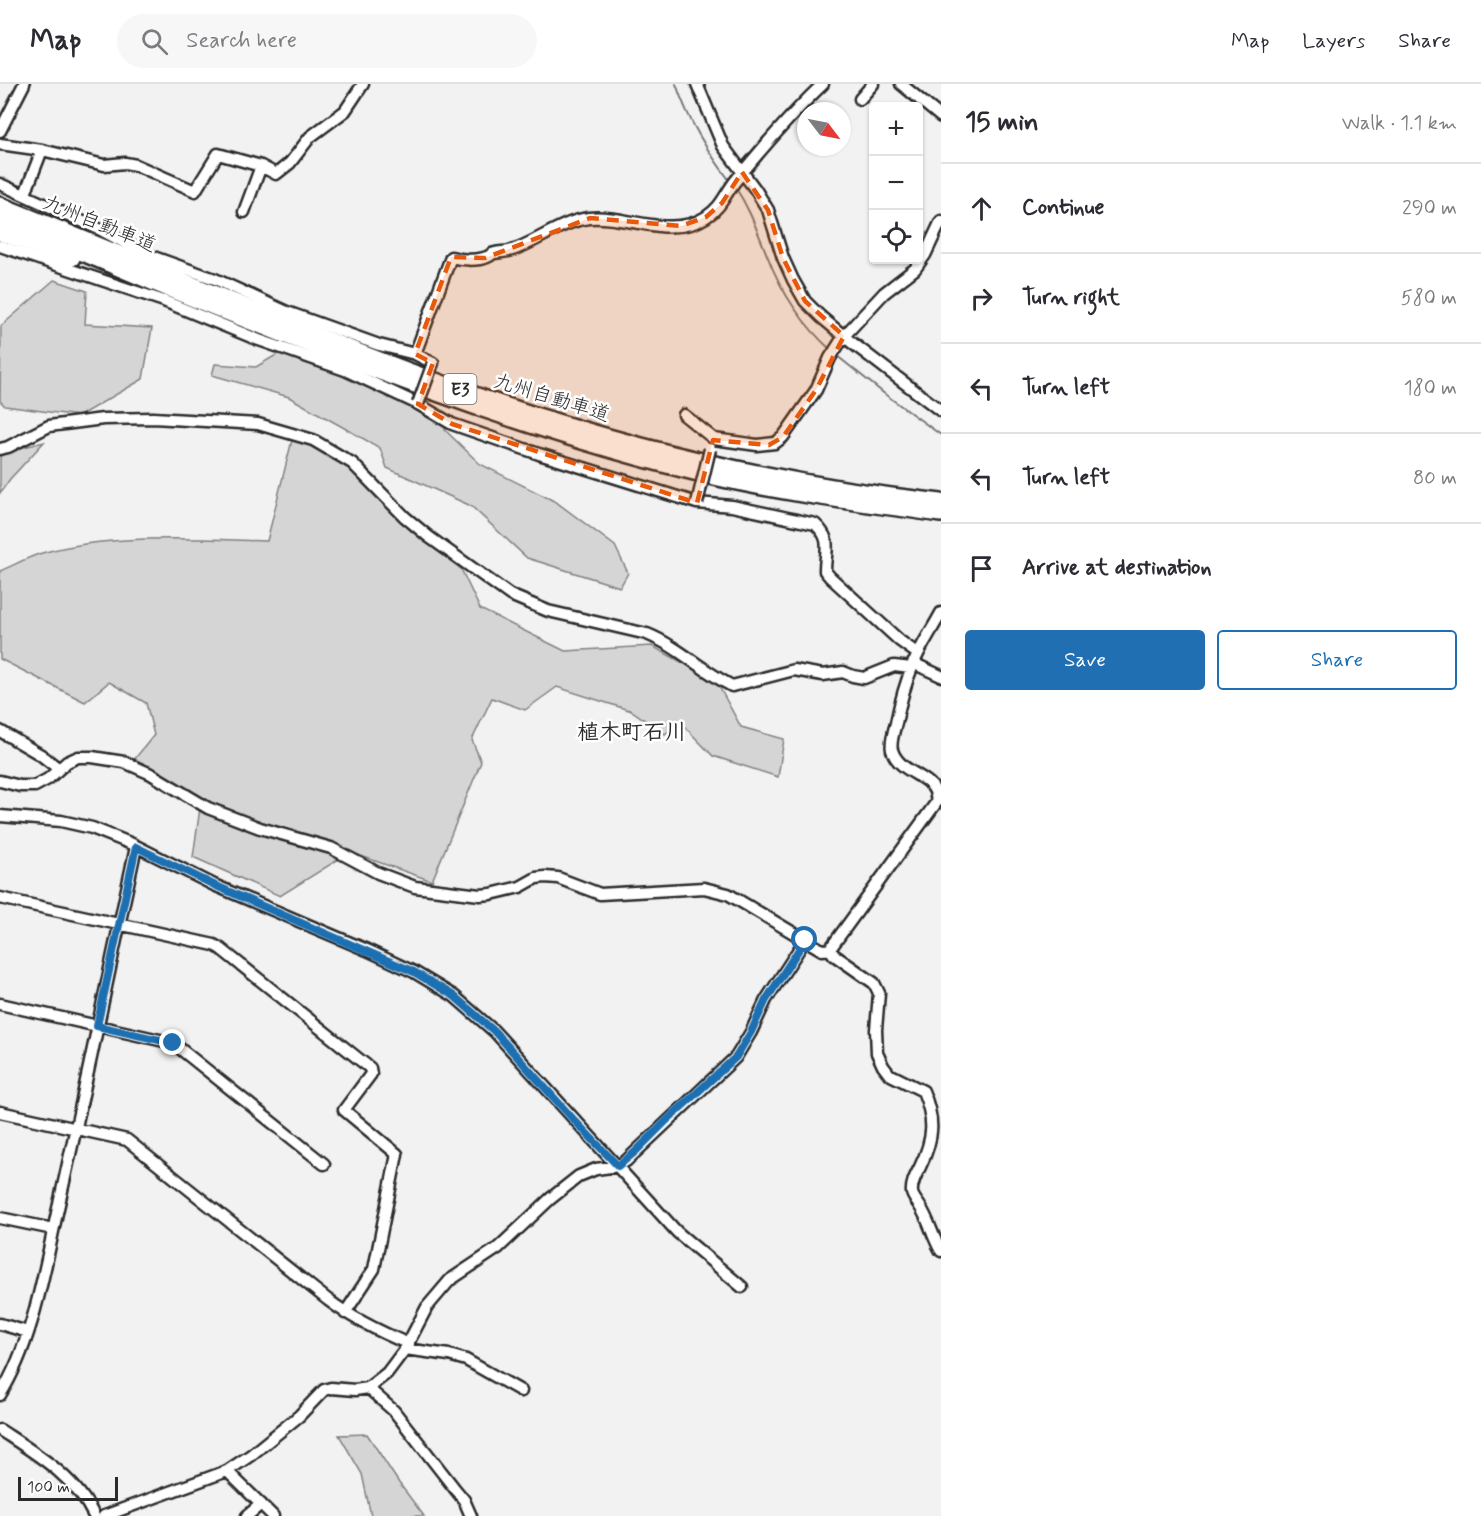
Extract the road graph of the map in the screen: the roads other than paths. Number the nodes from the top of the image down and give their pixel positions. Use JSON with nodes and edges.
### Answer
{"nodes":[{"id":1,"x":24,"y":84,"type":"edge"},
{"id":2,"x":363,"y":84,"type":"edge"},
{"id":3,"x":697,"y":84,"type":"edge"},
{"id":4,"x":823,"y":84,"type":"edge"},
{"id":5,"x":873,"y":84,"type":"edge"},
{"id":6,"x":901,"y":84,"type":"edge"},
{"id":7,"x":860,"y":99,"type":"dead end"},
{"id":8,"x":941,"y":117,"type":"edge"},
{"id":9,"x":0,"y":131,"type":"edge"},
{"id":10,"x":0,"y":144,"type":"edge"},
{"id":11,"x":42,"y":150,"type":"junction"},
{"id":12,"x":261,"y":166,"type":"junction"},
{"id":13,"x":740,"y":175,"type":"junction"},
{"id":14,"x":0,"y":184,"type":"edge"},
{"id":15,"x":25,"y":195,"type":"junction"},
{"id":16,"x":0,"y":199,"type":"edge"},
{"id":17,"x":0,"y":205,"type":"edge"},
{"id":18,"x":244,"y":212,"type":"dead end"},
{"id":19,"x":0,"y":219,"type":"edge"},
{"id":20,"x":941,"y":221,"type":"edge"},
{"id":21,"x":0,"y":233,"type":"edge"},
{"id":22,"x":81,"y":237,"type":"junction"},
{"id":23,"x":0,"y":246,"type":"edge"},
{"id":24,"x":149,"y":281,"type":"junction"},
{"id":25,"x":841,"y":340,"type":"junction"},
{"id":26,"x":415,"y":354,"type":"junction"},
{"id":27,"x":418,"y":404,"type":"junction"},
{"id":28,"x":941,"y":411,"type":"edge"},
{"id":29,"x":684,"y":415,"type":"dead end"},
{"id":30,"x":712,"y":444,"type":"junction"},
{"id":31,"x":0,"y":449,"type":"edge"},
{"id":32,"x":697,"y":502,"type":"junction"},
{"id":33,"x":941,"y":502,"type":"edge"},
{"id":34,"x":941,"y":514,"type":"edge"},
{"id":35,"x":941,"y":613,"type":"edge"},
{"id":36,"x":914,"y":662,"type":"junction"},
{"id":37,"x":941,"y":676,"type":"edge"},
{"id":38,"x":0,"y":731,"type":"edge"},
{"id":39,"x":59,"y":769,"type":"junction"},
{"id":40,"x":0,"y":781,"type":"edge"},
{"id":41,"x":0,"y":816,"type":"edge"},
{"id":42,"x":136,"y":847,"type":"junction"},
{"id":43,"x":0,"y":898,"type":"edge"},
{"id":44,"x":119,"y":924,"type":"junction"},
{"id":45,"x":805,"y":940,"type":"junction"},
{"id":46,"x":830,"y":949,"type":"junction"},
{"id":47,"x":0,"y":1004,"type":"edge"},
{"id":48,"x":97,"y":1026,"type":"junction"},
{"id":49,"x":0,"y":1112,"type":"edge"},
{"id":50,"x":76,"y":1129,"type":"junction"},
{"id":51,"x":324,"y":1164,"type":"dead end"},
{"id":52,"x":618,"y":1166,"type":"junction"},
{"id":53,"x":0,"y":1218,"type":"edge"},
{"id":54,"x":53,"y":1229,"type":"junction"},
{"id":55,"x":941,"y":1251,"type":"edge"},
{"id":56,"x":742,"y":1287,"type":"dead end"},
{"id":57,"x":345,"y":1313,"type":"junction"},
{"id":58,"x":0,"y":1324,"type":"edge"},
{"id":59,"x":28,"y":1332,"type":"junction"},
{"id":60,"x":407,"y":1347,"type":"junction"},
{"id":61,"x":368,"y":1388,"type":"junction"},
{"id":62,"x":521,"y":1391,"type":"dead end"},
{"id":63,"x":0,"y":1395,"type":"edge"},
{"id":64,"x":0,"y":1430,"type":"edge"},
{"id":65,"x":227,"y":1471,"type":"junction"},
{"id":66,"x":261,"y":1504,"type":"junction"},
{"id":67,"x":94,"y":1516,"type":"edge"},
{"id":68,"x":104,"y":1516,"type":"edge"},
{"id":69,"x":247,"y":1516,"type":"edge"},
{"id":70,"x":273,"y":1516,"type":"edge"},
{"id":71,"x":471,"y":1516,"type":"edge"}],
"edges":[{"from":1,"to":9,"type":"street"},
{"from":2,"to":12,"type":"street"},
{"from":3,"to":13,"type":"street"},
{"from":4,"to":13,"type":"street"},
{"from":5,"to":7,"type":"street"},
{"from":6,"to":8,"type":"street"},
{"from":10,"to":11,"type":"street"},
{"from":11,"to":12,"type":"street"},
{"from":11,"to":15,"type":"street"},
{"from":12,"to":18,"type":"street"},
{"from":13,"to":25,"type":"street"},
{"from":13,"to":26,"type":"street"},
{"from":14,"to":15,"type":"street"},
{"from":15,"to":26,"type":"street"},
{"from":16,"to":22,"type":"highway"},
{"from":17,"to":22,"type":"highway","name":"九州自動車道","number":"E3"},
{"from":19,"to":24,"type":"highway","name":"九州自動車道","number":"E3"},
{"from":20,"to":25,"type":"street"},
{"from":21,"to":24,"type":"highway"},
{"from":22,"to":33,"type":"highway","name":"九州自動車道","number":"E3"},
{"from":23,"to":27,"type":"street"},
{"from":24,"to":34,"type":"highway","name":"九州自動車道","number":"E3"},
{"from":25,"to":28,"type":"street"},
{"from":25,"to":30,"type":"street"},
{"from":26,"to":27,"type":"street","bridge":true},
{"from":27,"to":32,"type":"street"},
{"from":29,"to":30,"type":"street"},
{"from":30,"to":32,"type":"street","bridge":true},
{"from":31,"to":36,"type":"street"},
{"from":32,"to":36,"type":"street"},
{"from":35,"to":36,"type":"street"},
{"from":36,"to":37,"type":"street"},
{"from":36,"to":46,"type":"street"},
{"from":38,"to":39,"type":"street"},
{"from":39,"to":40,"type":"street"},
{"from":39,"to":45,"type":"street"},
{"from":41,"to":42,"type":"street"},
{"from":42,"to":44,"type":"street"},
{"from":42,"to":52,"type":"street"},
{"from":43,"to":44,"type":"street"},
{"from":44,"to":48,"type":"street"},
{"from":44,"to":57,"type":"street"},
{"from":45,"to":46,"type":"street"},
{"from":45,"to":52,"type":"street"},
{"from":46,"to":55,"type":"street"},
{"from":47,"to":48,"type":"street"},
{"from":48,"to":50,"type":"street"},
{"from":48,"to":51,"type":"street"},
{"from":49,"to":50,"type":"street"},
{"from":50,"to":54,"type":"street"},
{"from":50,"to":57,"type":"street"},
{"from":52,"to":56,"type":"street"},
{"from":52,"to":60,"type":"street"},
{"from":53,"to":54,"type":"street"},
{"from":54,"to":59,"type":"street"},
{"from":57,"to":60,"type":"street"},
{"from":58,"to":59,"type":"street"},
{"from":59,"to":63,"type":"street"},
{"from":60,"to":61,"type":"street"},
{"from":60,"to":62,"type":"street"},
{"from":61,"to":65,"type":"street"},
{"from":61,"to":71,"type":"street"},
{"from":64,"to":67,"type":"street"},
{"from":65,"to":66,"type":"street"},
{"from":65,"to":68,"type":"street"},
{"from":66,"to":69,"type":"street"},
{"from":66,"to":70,"type":"street"}]}
